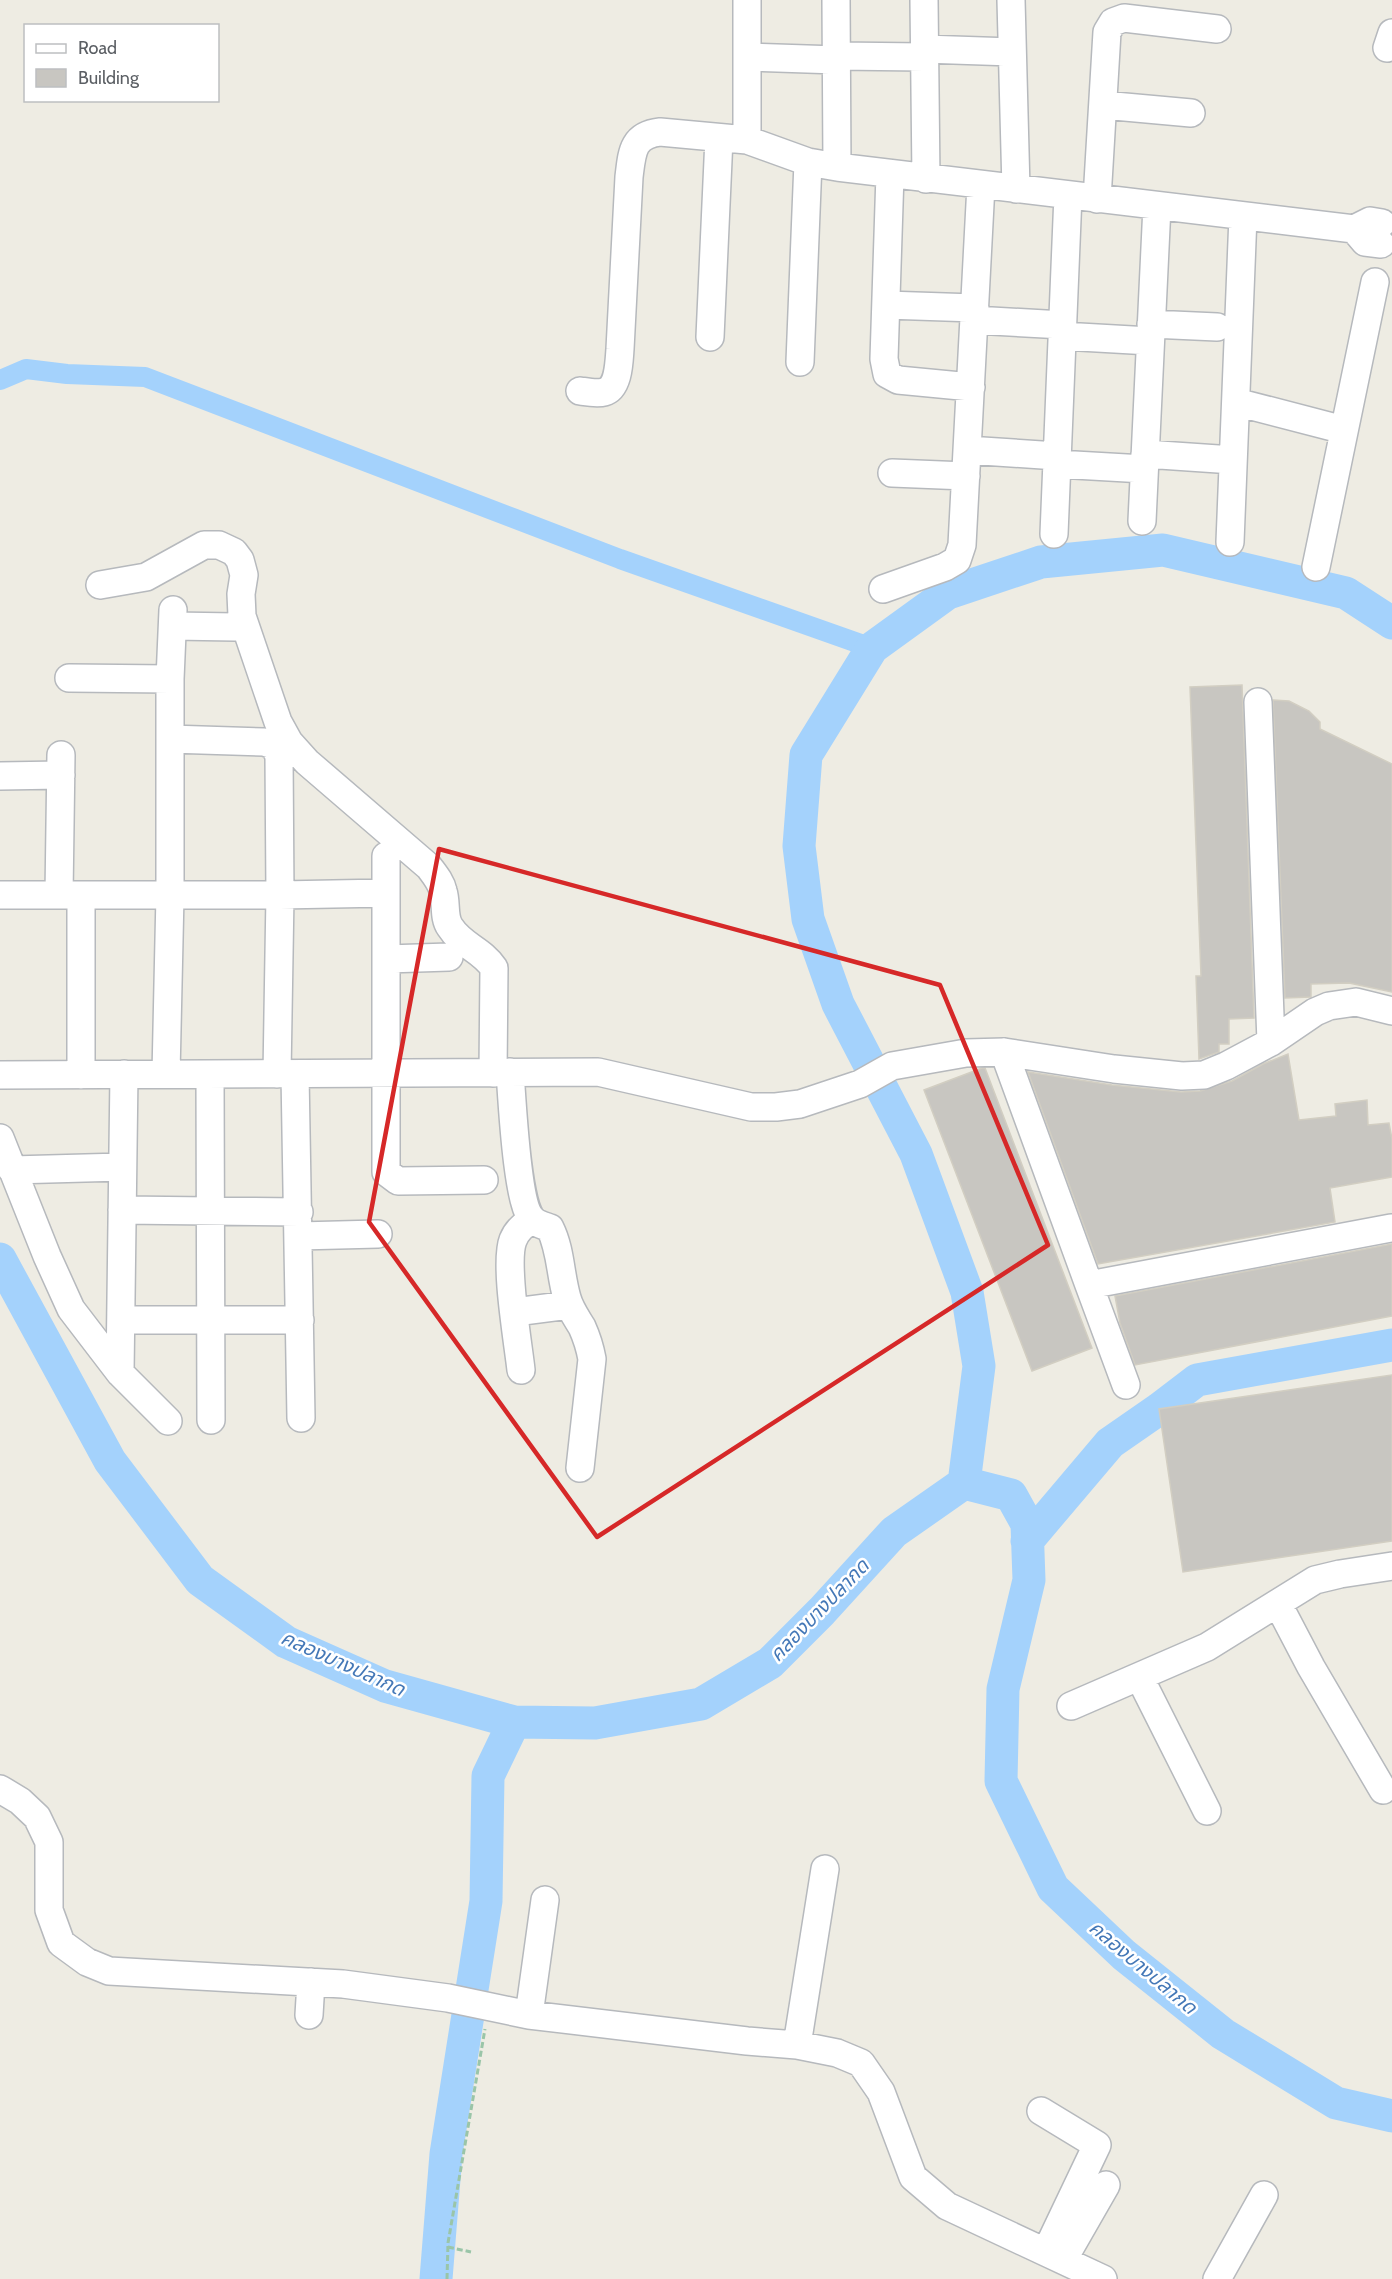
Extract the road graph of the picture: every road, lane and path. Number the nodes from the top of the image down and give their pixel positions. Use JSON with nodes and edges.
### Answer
{"nodes":[{"id":1,"x":747,"y":0,"type":"edge"},
{"id":2,"x":836,"y":0,"type":"edge"},
{"id":3,"x":924,"y":0,"type":"edge"},
{"id":4,"x":1011,"y":0,"type":"edge"},
{"id":5,"x":1217,"y":29,"type":"dead end"},
{"id":6,"x":1012,"y":52,"type":"junction"},
{"id":7,"x":924,"y":53,"type":"junction"},
{"id":8,"x":747,"y":57,"type":"junction"},
{"id":9,"x":836,"y":58,"type":"junction"},
{"id":10,"x":1103,"y":105,"type":"junction"},
{"id":11,"x":1191,"y":112,"type":"dead end"},
{"id":12,"x":719,"y":138,"type":"junction"},
{"id":13,"x":747,"y":140,"type":"junction"},
{"id":14,"x":808,"y":162,"type":"junction"},
{"id":15,"x":837,"y":167,"type":"junction"},
{"id":16,"x":890,"y":174,"type":"junction"},
{"id":17,"x":926,"y":179,"type":"junction"},
{"id":18,"x":981,"y":185,"type":"junction"},
{"id":19,"x":1016,"y":189,"type":"junction"},
{"id":20,"x":1068,"y":195,"type":"junction"},
{"id":21,"x":1097,"y":199,"type":"junction"},
{"id":22,"x":1157,"y":206,"type":"junction"},
{"id":23,"x":1243,"y":216,"type":"junction"},
{"id":24,"x":1382,"y":234,"type":"dead end"},
{"id":25,"x":1375,"y":282,"type":"dead end"},
{"id":26,"x":886,"y":305,"type":"junction"},
{"id":27,"x":975,"y":314,"type":"junction"},
{"id":28,"x":1217,"y":327,"type":"dead end"},
{"id":29,"x":1062,"y":331,"type":"junction"},
{"id":30,"x":1151,"y":332,"type":"junction"},
{"id":31,"x":710,"y":337,"type":"dead end"},
{"id":32,"x":800,"y":362,"type":"dead end"},
{"id":33,"x":970,"y":387,"type":"junction"},
{"id":34,"x":580,"y":391,"type":"dead end"},
{"id":35,"x":1236,"y":402,"type":"junction"},
{"id":36,"x":1344,"y":430,"type":"junction"},
{"id":37,"x":1057,"y":460,"type":"junction"},
{"id":38,"x":1233,"y":460,"type":"junction"},
{"id":39,"x":1145,"y":461,"type":"junction"},
{"id":40,"x":967,"y":463,"type":"junction"},
{"id":41,"x":892,"y":473,"type":"dead end"},
{"id":42,"x":1142,"y":521,"type":"dead end"},
{"id":43,"x":1054,"y":534,"type":"dead end"},
{"id":44,"x":1230,"y":542,"type":"dead end"},
{"id":45,"x":1316,"y":567,"type":"dead end"},
{"id":46,"x":100,"y":585,"type":"dead end"},
{"id":47,"x":883,"y":589,"type":"dead end"},
{"id":48,"x":235,"y":627,"type":"dead end"},
{"id":49,"x":69,"y":678,"type":"dead end"},
{"id":50,"x":170,"y":679,"type":"junction"},
{"id":51,"x":1257,"y":702,"type":"dead end"},
{"id":52,"x":170,"y":739,"type":"junction"},
{"id":53,"x":0,"y":776,"type":"edge"},
{"id":54,"x":386,"y":856,"type":"dead end"},
{"id":55,"x":386,"y":893,"type":"junction"},
{"id":56,"x":0,"y":895,"type":"edge"},
{"id":57,"x":70,"y":895,"type":"junction"},
{"id":58,"x":170,"y":895,"type":"junction"},
{"id":59,"x":280,"y":895,"type":"junction"},
{"id":60,"x":449,"y":957,"type":"dead end"},
{"id":61,"x":387,"y":959,"type":"junction"},
{"id":62,"x":1392,"y":1011,"type":"edge"},
{"id":63,"x":1271,"y":1041,"type":"junction"},
{"id":64,"x":1004,"y":1052,"type":"junction"},
{"id":65,"x":502,"y":1073,"type":"junction"},
{"id":66,"x":124,"y":1074,"type":"junction"},
{"id":67,"x":166,"y":1074,"type":"junction"},
{"id":68,"x":210,"y":1074,"type":"junction"},
{"id":69,"x":286,"y":1074,"type":"junction"},
{"id":70,"x":387,"y":1074,"type":"junction"},
{"id":71,"x":0,"y":1075,"type":"edge"},
{"id":72,"x":81,"y":1075,"type":"junction"},
{"id":73,"x":0,"y":1138,"type":"edge"},
{"id":74,"x":122,"y":1167,"type":"junction"},
{"id":75,"x":12,"y":1170,"type":"junction"},
{"id":76,"x":484,"y":1180,"type":"dead end"},
{"id":77,"x":122,"y":1210,"type":"junction"},
{"id":78,"x":210,"y":1210,"type":"junction"},
{"id":79,"x":532,"y":1220,"type":"junction"},
{"id":80,"x":299,"y":1224,"type":"junction"},
{"id":81,"x":1391,"y":1228,"type":"edge"},
{"id":82,"x":378,"y":1234,"type":"dead end"},
{"id":83,"x":1089,"y":1284,"type":"junction"},
{"id":84,"x":569,"y":1305,"type":"junction"},
{"id":85,"x":515,"y":1312,"type":"junction"},
{"id":86,"x":211,"y":1319,"type":"junction"},
{"id":87,"x":121,"y":1320,"type":"junction"},
{"id":88,"x":300,"y":1320,"type":"junction"},
{"id":89,"x":521,"y":1370,"type":"dead end"},
{"id":90,"x":120,"y":1373,"type":"junction"},
{"id":91,"x":1126,"y":1385,"type":"dead end"},
{"id":92,"x":301,"y":1418,"type":"dead end"},
{"id":93,"x":211,"y":1420,"type":"dead end"},
{"id":94,"x":168,"y":1421,"type":"dead end"},
{"id":95,"x":580,"y":1468,"type":"dead end"},
{"id":96,"x":1392,"y":1566,"type":"edge"},
{"id":97,"x":1278,"y":1604,"type":"junction"},
{"id":98,"x":1140,"y":1678,"type":"junction"},
{"id":99,"x":1071,"y":1706,"type":"dead end"},
{"id":100,"x":0,"y":1789,"type":"edge"},
{"id":101,"x":1383,"y":1790,"type":"dead end"},
{"id":102,"x":1207,"y":1811,"type":"dead end"},
{"id":103,"x":825,"y":1869,"type":"dead end"},
{"id":104,"x":545,"y":1900,"type":"dead end"},
{"id":105,"x":311,"y":1982,"type":"junction"},
{"id":106,"x":508,"y":2011,"type":"junction"},
{"id":107,"x":309,"y":2015,"type":"dead end"},
{"id":108,"x":797,"y":2045,"type":"junction"},
{"id":109,"x":1041,"y":2110,"type":"dead end"},
{"id":110,"x":1106,"y":2185,"type":"dead end"},
{"id":111,"x":1264,"y":2195,"type":"dead end"},
{"id":112,"x":448,"y":2247,"type":"junction"},
{"id":113,"x":471,"y":2252,"type":"dead end"},
{"id":114,"x":1055,"y":2256,"type":"junction"},
{"id":115,"x":447,"y":2279,"type":"edge"},
{"id":116,"x":1103,"y":2279,"type":"edge"},
{"id":117,"x":1217,"y":2279,"type":"edge"}],
"edges":[{"from":1,"to":8,"type":"street"},
{"from":2,"to":9,"type":"street"},
{"from":3,"to":7,"type":"street"},
{"from":4,"to":6,"type":"street"},
{"from":5,"to":10,"type":"street"},
{"from":6,"to":7,"type":"street"},
{"from":6,"to":19,"type":"street"},
{"from":7,"to":9,"type":"street"},
{"from":7,"to":17,"type":"street"},
{"from":8,"to":9,"type":"street"},
{"from":8,"to":13,"type":"street"},
{"from":9,"to":15,"type":"street"},
{"from":10,"to":11,"type":"street"},
{"from":10,"to":21,"type":"street"},
{"from":12,"to":13,"type":"street"},
{"from":12,"to":31,"type":"street"},
{"from":12,"to":34,"type":"street"},
{"from":13,"to":14,"type":"street"},
{"from":14,"to":15,"type":"street"},
{"from":14,"to":32,"type":"street"},
{"from":15,"to":16,"type":"street"},
{"from":16,"to":17,"type":"street"},
{"from":16,"to":26,"type":"street"},
{"from":17,"to":18,"type":"street"},
{"from":18,"to":19,"type":"street"},
{"from":18,"to":27,"type":"street"},
{"from":19,"to":20,"type":"street"},
{"from":20,"to":21,"type":"street"},
{"from":20,"to":29,"type":"street"},
{"from":21,"to":22,"type":"street"},
{"from":22,"to":23,"type":"street"},
{"from":22,"to":30,"type":"street"},
{"from":23,"to":24,"type":"street"},
{"from":23,"to":35,"type":"street"},
{"from":25,"to":36,"type":"street"},
{"from":26,"to":27,"type":"street"},
{"from":26,"to":33,"type":"street"},
{"from":27,"to":29,"type":"street"},
{"from":27,"to":33,"type":"street"},
{"from":28,"to":30,"type":"street"},
{"from":29,"to":30,"type":"street"},
{"from":29,"to":37,"type":"street"},
{"from":30,"to":39,"type":"street"},
{"from":33,"to":40,"type":"street"},
{"from":35,"to":36,"type":"street"},
{"from":35,"to":38,"type":"street"},
{"from":36,"to":45,"type":"street"},
{"from":37,"to":39,"type":"street"},
{"from":37,"to":40,"type":"street"},
{"from":37,"to":43,"type":"street"},
{"from":38,"to":39,"type":"street"},
{"from":38,"to":44,"type":"street"},
{"from":39,"to":42,"type":"street"},
{"from":40,"to":41,"type":"street"},
{"from":40,"to":47,"type":"street"},
{"from":46,"to":65,"type":"street"},
{"from":48,"to":50,"type":"street"},
{"from":49,"to":50,"type":"street"},
{"from":50,"to":52,"type":"street"},
{"from":51,"to":63,"type":"street"},
{"from":52,"to":58,"type":"street"},
{"from":52,"to":59,"type":"street"},
{"from":53,"to":57,"type":"street"},
{"from":54,"to":55,"type":"street"},
{"from":55,"to":59,"type":"street"},
{"from":55,"to":61,"type":"street"},
{"from":56,"to":57,"type":"street"},
{"from":57,"to":58,"type":"street"},
{"from":57,"to":72,"type":"street"},
{"from":58,"to":59,"type":"street"},
{"from":58,"to":67,"type":"street"},
{"from":59,"to":69,"type":"street"},
{"from":60,"to":61,"type":"street"},
{"from":61,"to":70,"type":"street"},
{"from":62,"to":63,"type":"street"},
{"from":63,"to":64,"type":"street"},
{"from":64,"to":65,"type":"street"},
{"from":64,"to":83,"type":"street"},
{"from":65,"to":70,"type":"street"},
{"from":65,"to":79,"type":"street"},
{"from":66,"to":67,"type":"street"},
{"from":66,"to":72,"type":"street"},
{"from":66,"to":74,"type":"street"},
{"from":67,"to":68,"type":"street"},
{"from":68,"to":69,"type":"street"},
{"from":68,"to":78,"type":"street"},
{"from":69,"to":70,"type":"street"},
{"from":69,"to":80,"type":"street"},
{"from":70,"to":76,"type":"street"},
{"from":71,"to":72,"type":"street"},
{"from":73,"to":75,"type":"street"},
{"from":74,"to":75,"type":"street"},
{"from":74,"to":77,"type":"street"},
{"from":75,"to":90,"type":"street"},
{"from":77,"to":78,"type":"street"},
{"from":77,"to":87,"type":"street"},
{"from":78,"to":80,"type":"street"},
{"from":78,"to":86,"type":"street"},
{"from":79,"to":84,"type":"street"},
{"from":79,"to":85,"type":"street"},
{"from":80,"to":82,"type":"street"},
{"from":80,"to":88,"type":"street"},
{"from":81,"to":83,"type":"street"},
{"from":83,"to":91,"type":"street"},
{"from":84,"to":85,"type":"street"},
{"from":84,"to":95,"type":"street"},
{"from":85,"to":89,"type":"street"},
{"from":86,"to":87,"type":"street"},
{"from":86,"to":88,"type":"street"},
{"from":86,"to":93,"type":"street"},
{"from":87,"to":90,"type":"street"},
{"from":88,"to":92,"type":"street"},
{"from":90,"to":94,"type":"street"},
{"from":96,"to":97,"type":"street"},
{"from":97,"to":98,"type":"street"},
{"from":97,"to":101,"type":"street"},
{"from":98,"to":99,"type":"street"},
{"from":98,"to":102,"type":"street"},
{"from":100,"to":105,"type":"street"},
{"from":103,"to":108,"type":"street"},
{"from":104,"to":106,"type":"street"},
{"from":105,"to":106,"type":"street"},
{"from":105,"to":107,"type":"street"},
{"from":106,"to":108,"type":"street"},
{"from":106,"to":112,"type":"path"},
{"from":108,"to":114,"type":"street"},
{"from":109,"to":114,"type":"street"},
{"from":110,"to":114,"type":"street"},
{"from":111,"to":117,"type":"street"},
{"from":112,"to":113,"type":"path"},
{"from":112,"to":115,"type":"path"},
{"from":114,"to":116,"type":"street"}]}
